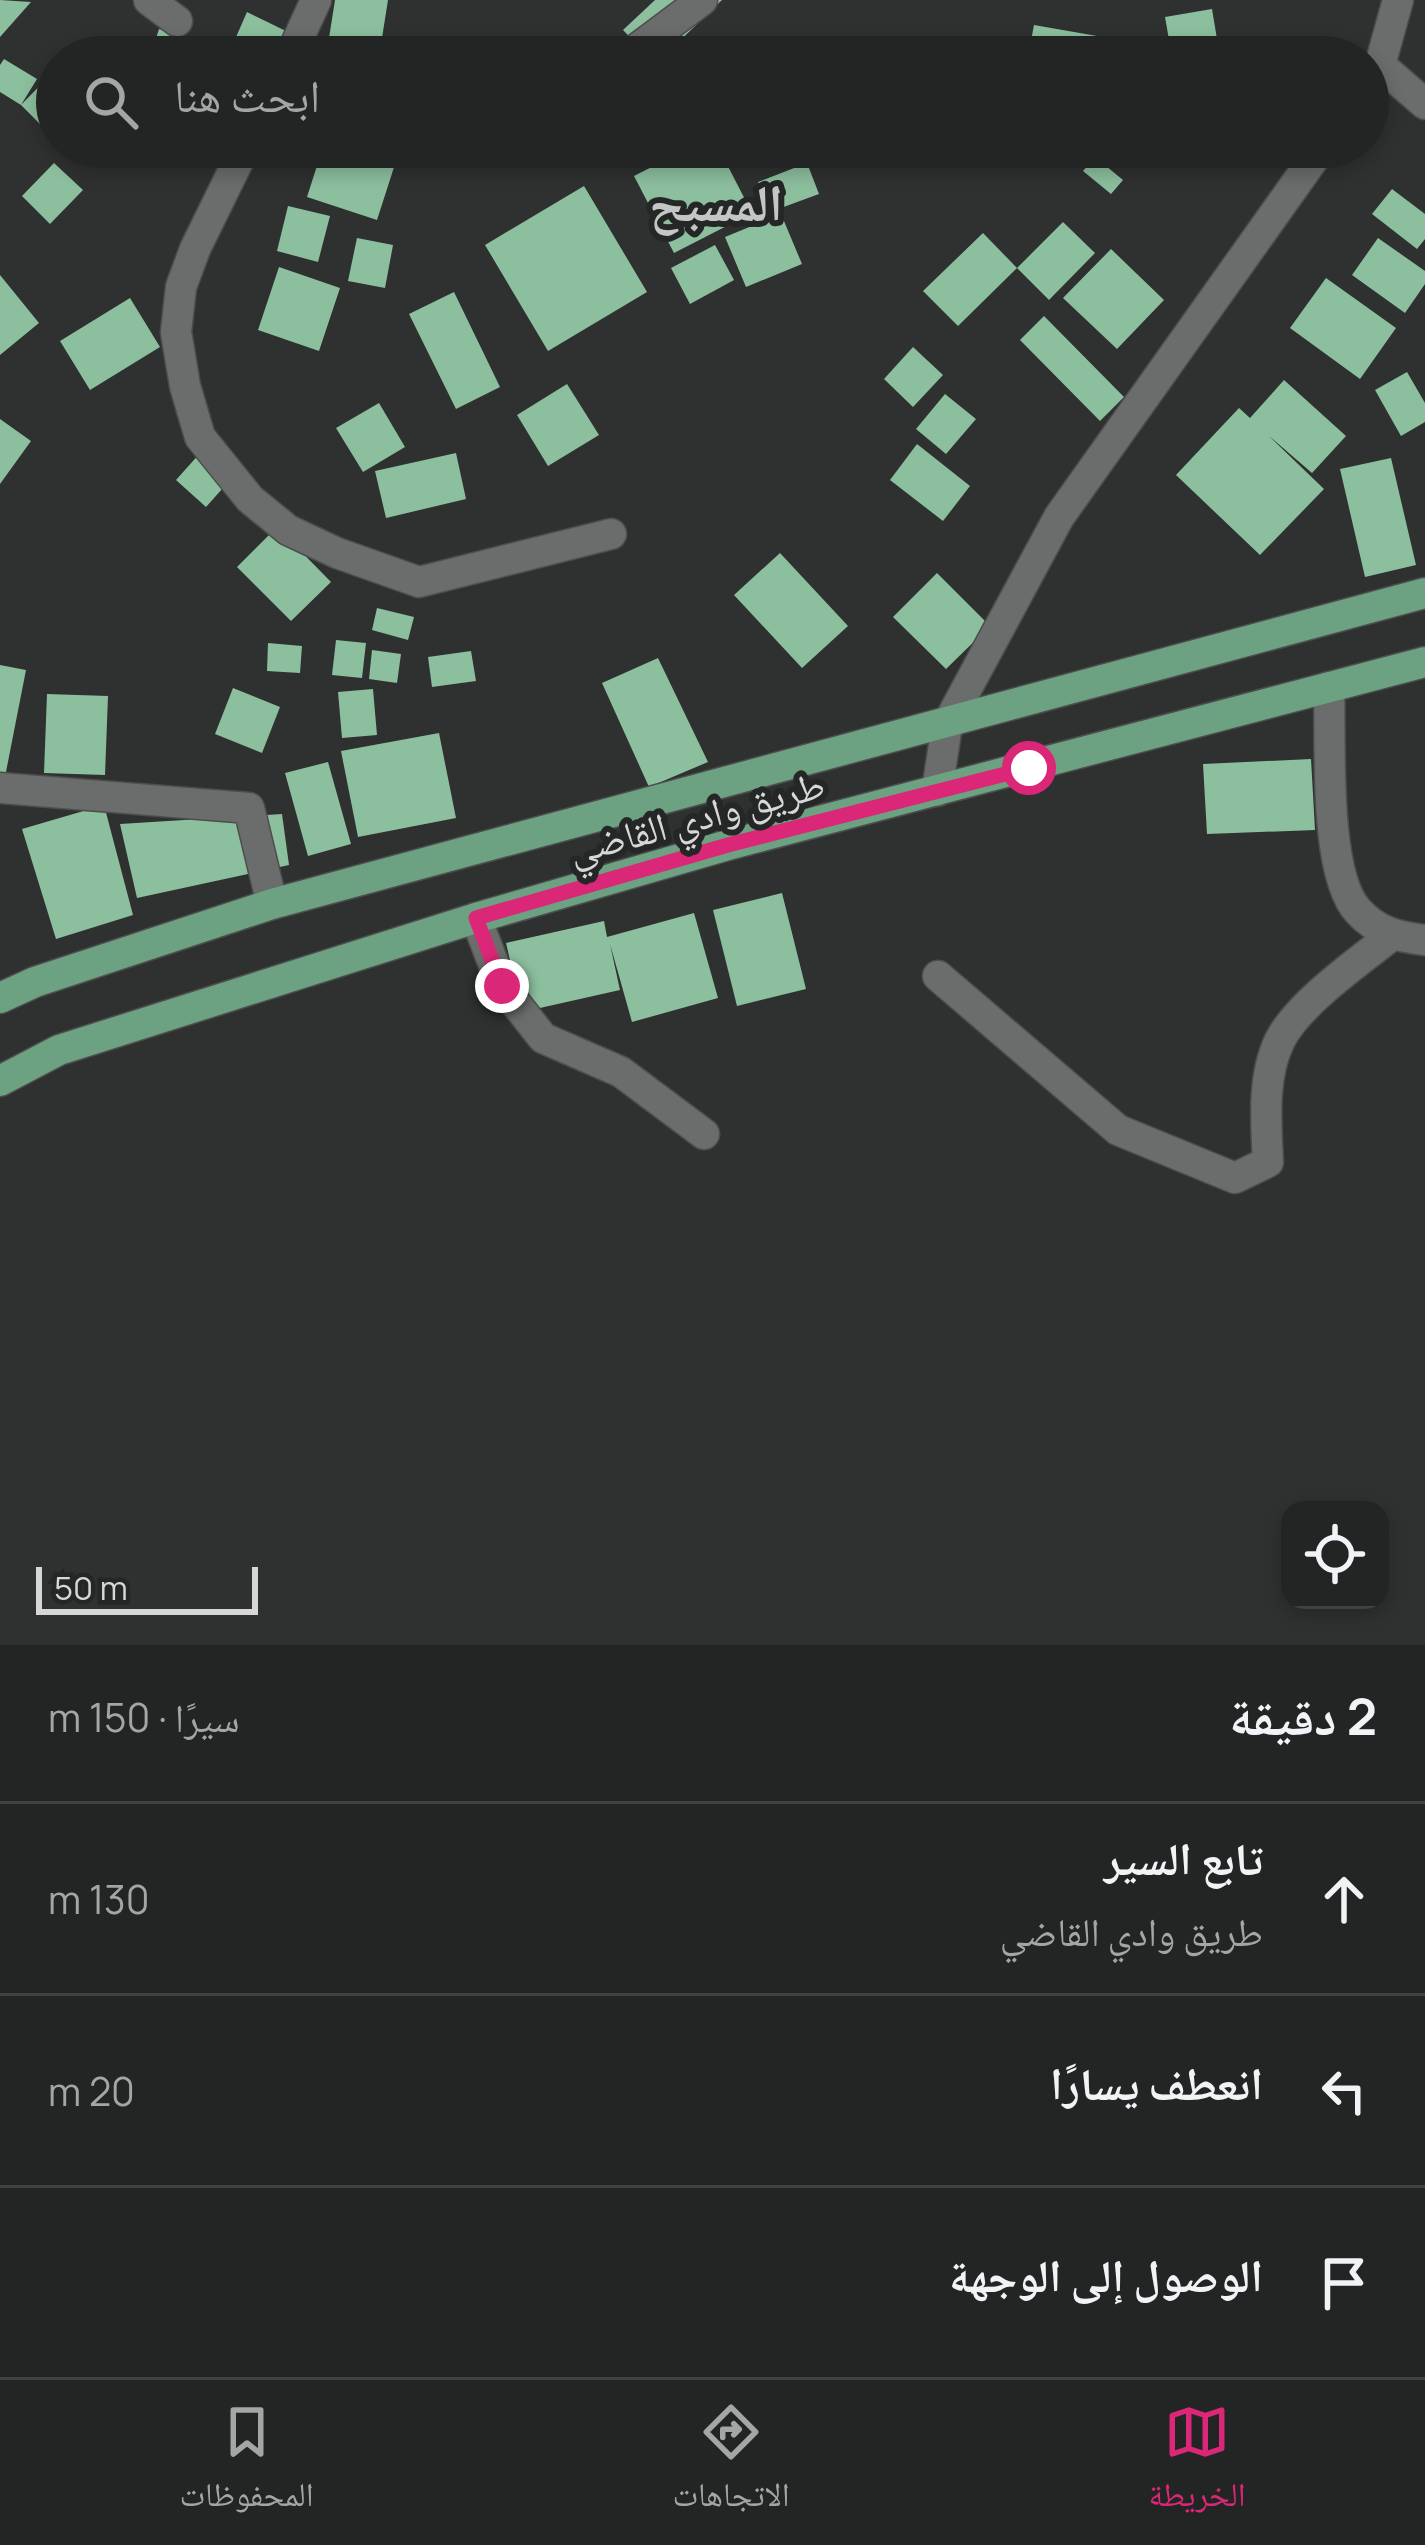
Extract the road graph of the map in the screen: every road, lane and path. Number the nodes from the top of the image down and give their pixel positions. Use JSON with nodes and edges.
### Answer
{"nodes":[{"id":1,"x":149,"y":0,"type":"edge"},
{"id":2,"x":316,"y":0,"type":"edge"},
{"id":3,"x":702,"y":0,"type":"edge"},
{"id":4,"x":1398,"y":0,"type":"edge"},
{"id":5,"x":176,"y":21,"type":"dead end"},
{"id":6,"x":300,"y":36,"type":"edge"},
{"id":7,"x":654,"y":36,"type":"edge"},
{"id":8,"x":1386,"y":36,"type":"edge"},
{"id":9,"x":1389,"y":83,"type":"edge"},
{"id":10,"x":1425,"y":104,"type":"edge"},
{"id":11,"x":235,"y":168,"type":"edge"},
{"id":12,"x":1307,"y":168,"type":"edge"},
{"id":13,"x":611,"y":534,"type":"dead end"},
{"id":14,"x":1425,"y":593,"type":"edge"},
{"id":15,"x":1425,"y":662,"type":"edge"},
{"id":16,"x":1329,"y":687,"type":"junction"},
{"id":17,"x":947,"y":725,"type":"junction"},
{"id":18,"x":0,"y":788,"type":"edge"},
{"id":19,"x":937,"y":791,"type":"junction"},
{"id":20,"x":272,"y":904,"type":"junction"},
{"id":21,"x":476,"y":918,"type":"junction"},
{"id":22,"x":1391,"y":936,"type":"junction"},
{"id":23,"x":1425,"y":940,"type":"edge"},
{"id":24,"x":938,"y":976,"type":"dead end"},
{"id":25,"x":0,"y":998,"type":"edge"},
{"id":26,"x":0,"y":1081,"type":"edge"},
{"id":27,"x":704,"y":1135,"type":"dead end"}],
"edges":[{"from":1,"to":5,"type":"street"},
{"from":2,"to":6,"type":"street"},
{"from":3,"to":7,"type":"street"},
{"from":4,"to":8,"type":"street"},
{"from":9,"to":10,"type":"street"},
{"from":11,"to":13,"type":"street"},
{"from":12,"to":17,"type":"street"},
{"from":14,"to":17,"type":"main road","name":"طريق وادي القاضي"},
{"from":15,"to":16,"type":"main road","name":"طريق وادي القاضي"},
{"from":16,"to":19,"type":"main road","name":"طريق وادي القاضي"},
{"from":16,"to":22,"type":"street"},
{"from":17,"to":19,"type":"street"},
{"from":17,"to":20,"type":"main road","name":"طريق وادي القاضي"},
{"from":18,"to":20,"type":"street"},
{"from":19,"to":21,"type":"main road","name":"طريق وادي القاضي"},
{"from":20,"to":25,"type":"main road","name":"طريق وادي القاضي"},
{"from":21,"to":26,"type":"main road","name":"طريق وادي القاضي"},
{"from":21,"to":27,"type":"street"},
{"from":22,"to":23,"type":"street"},
{"from":22,"to":24,"type":"street"}]}
